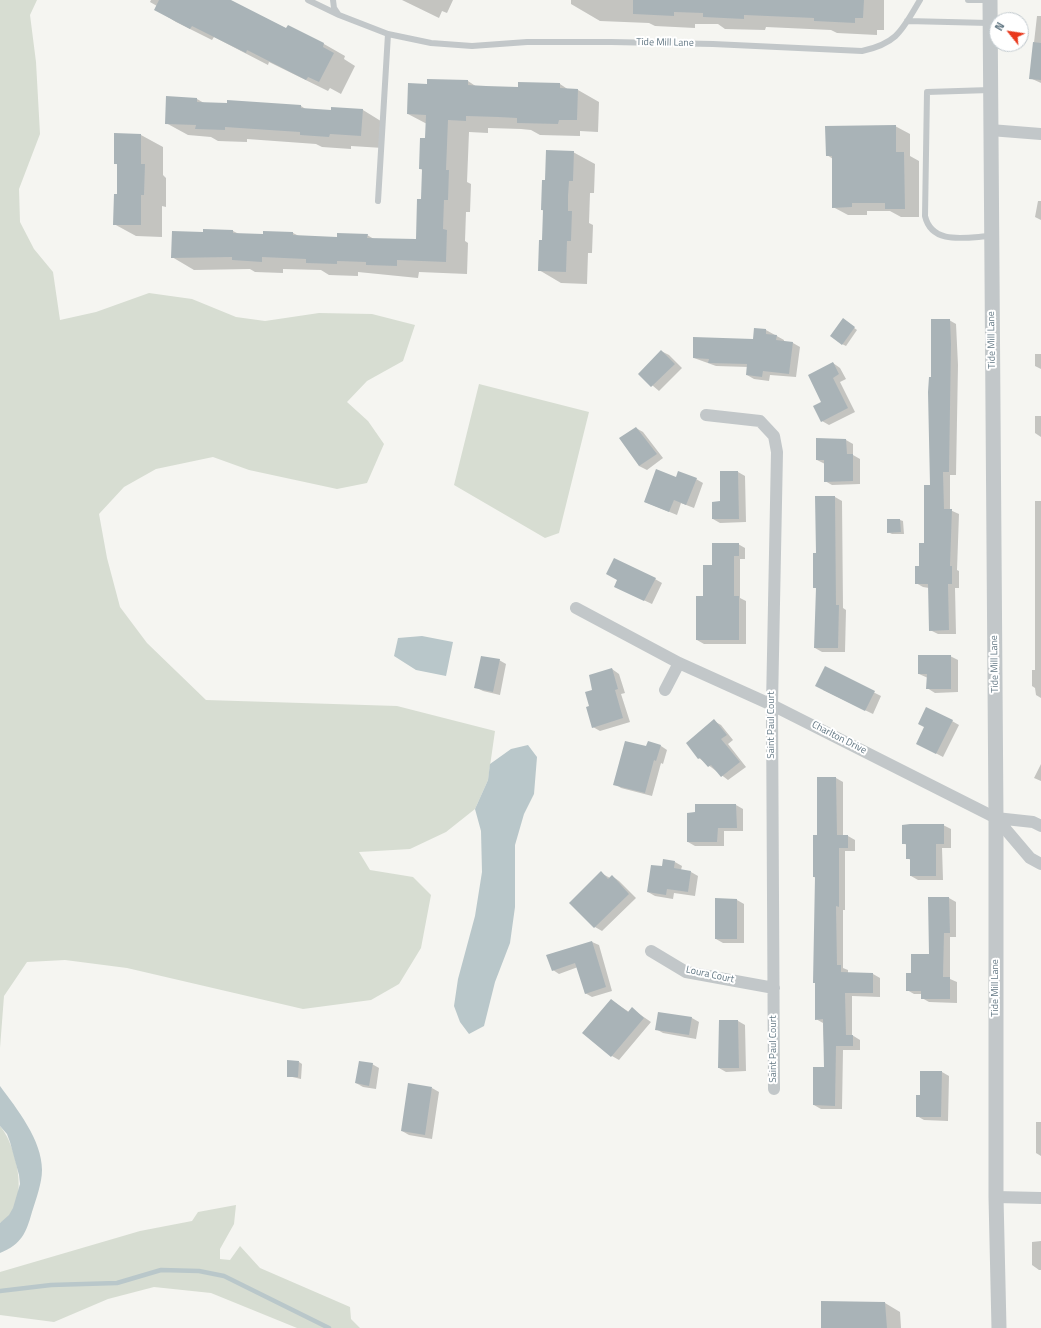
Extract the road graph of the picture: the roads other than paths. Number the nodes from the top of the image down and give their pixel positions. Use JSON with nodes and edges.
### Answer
{"nodes":[{"id":1,"x":308,"y":0,"type":"edge"},
{"id":2,"x":333,"y":0,"type":"edge"},
{"id":3,"x":920,"y":0,"type":"edge"},
{"id":4,"x":968,"y":0,"type":"edge"},
{"id":5,"x":990,"y":0,"type":"edge"},
{"id":6,"x":990,"y":12,"type":"edge"},
{"id":7,"x":339,"y":15,"type":"junction"},
{"id":8,"x":907,"y":21,"type":"junction"},
{"id":9,"x":989,"y":23,"type":"edge"},
{"id":10,"x":388,"y":34,"type":"junction"},
{"id":11,"x":990,"y":52,"type":"edge"},
{"id":12,"x":990,"y":90,"type":"junction"},
{"id":13,"x":990,"y":130,"type":"junction"},
{"id":14,"x":1041,"y":134,"type":"edge"},
{"id":15,"x":378,"y":201,"type":"dead end"},
{"id":16,"x":991,"y":236,"type":"junction"},
{"id":17,"x":706,"y":415,"type":"dead end"},
{"id":18,"x":576,"y":608,"type":"dead end"},
{"id":19,"x":679,"y":664,"type":"junction"},
{"id":20,"x":665,"y":690,"type":"dead end"},
{"id":21,"x":772,"y":705,"type":"junction"},
{"id":22,"x":996,"y":818,"type":"junction"},
{"id":23,"x":1041,"y":826,"type":"edge"},
{"id":24,"x":1041,"y":864,"type":"edge"},
{"id":25,"x":650,"y":951,"type":"dead end"},
{"id":26,"x":774,"y":988,"type":"junction"},
{"id":27,"x":774,"y":1089,"type":"dead end"},
{"id":28,"x":996,"y":1197,"type":"junction"},
{"id":29,"x":1041,"y":1198,"type":"edge"},
{"id":30,"x":999,"y":1328,"type":"edge"}],
"edges":[{"from":1,"to":7,"type":"lane","name":"Tide Mill Lane"},
{"from":2,"to":7,"type":"lane"},
{"from":3,"to":8,"type":"lane","name":"Tide Mill Lane"},
{"from":4,"to":5,"type":"lane"},
{"from":5,"to":6,"type":"street","name":"Tide Mill Lane"},
{"from":7,"to":10,"type":"lane","name":"Tide Mill Lane"},
{"from":8,"to":9,"type":"lane"},
{"from":8,"to":10,"type":"lane","name":"Tide Mill Lane"},
{"from":10,"to":15,"type":"lane"},
{"from":11,"to":12,"type":"street","name":"Tide Mill Lane"},
{"from":12,"to":13,"type":"street","name":"Tide Mill Lane"},
{"from":12,"to":16,"type":"lane"},
{"from":13,"to":14,"type":"street"},
{"from":13,"to":16,"type":"street","name":"Tide Mill Lane"},
{"from":16,"to":22,"type":"street","name":"Tide Mill Lane"},
{"from":17,"to":21,"type":"street","name":"Saint Paul Court"},
{"from":18,"to":19,"type":"street","name":"Charlton Drive"},
{"from":19,"to":20,"type":"street"},
{"from":19,"to":21,"type":"street","name":"Charlton Drive"},
{"from":21,"to":22,"type":"street","name":"Charlton Drive"},
{"from":21,"to":26,"type":"street","name":"Saint Paul Court"},
{"from":22,"to":23,"type":"street","name":"Charlton Drive"},
{"from":22,"to":24,"type":"street","name":"Charlton Drive"},
{"from":22,"to":28,"type":"street","name":"Tide Mill Lane"},
{"from":25,"to":26,"type":"street","name":"Loura Court"},
{"from":26,"to":27,"type":"street","name":"Saint Paul Court"},
{"from":28,"to":29,"type":"street"},
{"from":28,"to":30,"type":"street","name":"Tide Mill Lane"}]}
